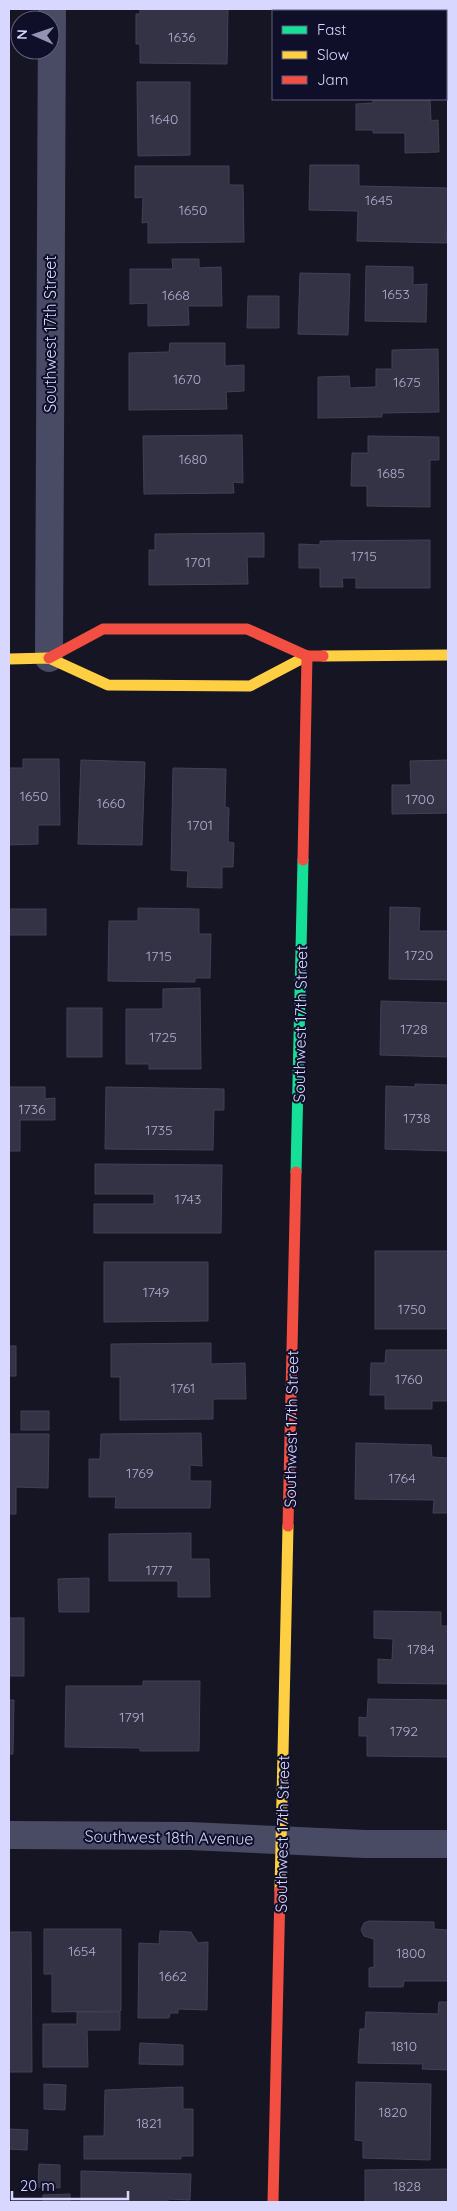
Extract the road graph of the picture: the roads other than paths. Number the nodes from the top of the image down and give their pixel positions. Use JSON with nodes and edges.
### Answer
{"nodes":[{"id":1,"x":52,"y":9,"type":"edge"},
{"id":2,"x":448,"y":655,"type":"edge"},
{"id":3,"x":308,"y":656,"type":"junction"},
{"id":4,"x":49,"y":658,"type":"junction"},
{"id":5,"x":9,"y":659,"type":"edge"},
{"id":6,"x":9,"y":1835,"type":"edge"},
{"id":7,"x":282,"y":1840,"type":"junction"},
{"id":8,"x":448,"y":1844,"type":"edge"},
{"id":9,"x":273,"y":2202,"type":"edge"}],
"edges":[{"from":1,"to":4,"type":"street","name":"Southwest 17th Street"},
{"from":2,"to":3,"type":"street"},
{"from":3,"to":4,"type":"street"},
{"from":3,"to":4,"type":"street"},
{"from":3,"to":7,"type":"street","name":"Southwest 17th Street"},
{"from":4,"to":5,"type":"street"},
{"from":6,"to":7,"type":"street","name":"Southwest 18th Avenue"},
{"from":7,"to":8,"type":"street","name":"Southwest 18th Avenue"},
{"from":7,"to":9,"type":"street","name":"Southwest 17th Street"}]}
